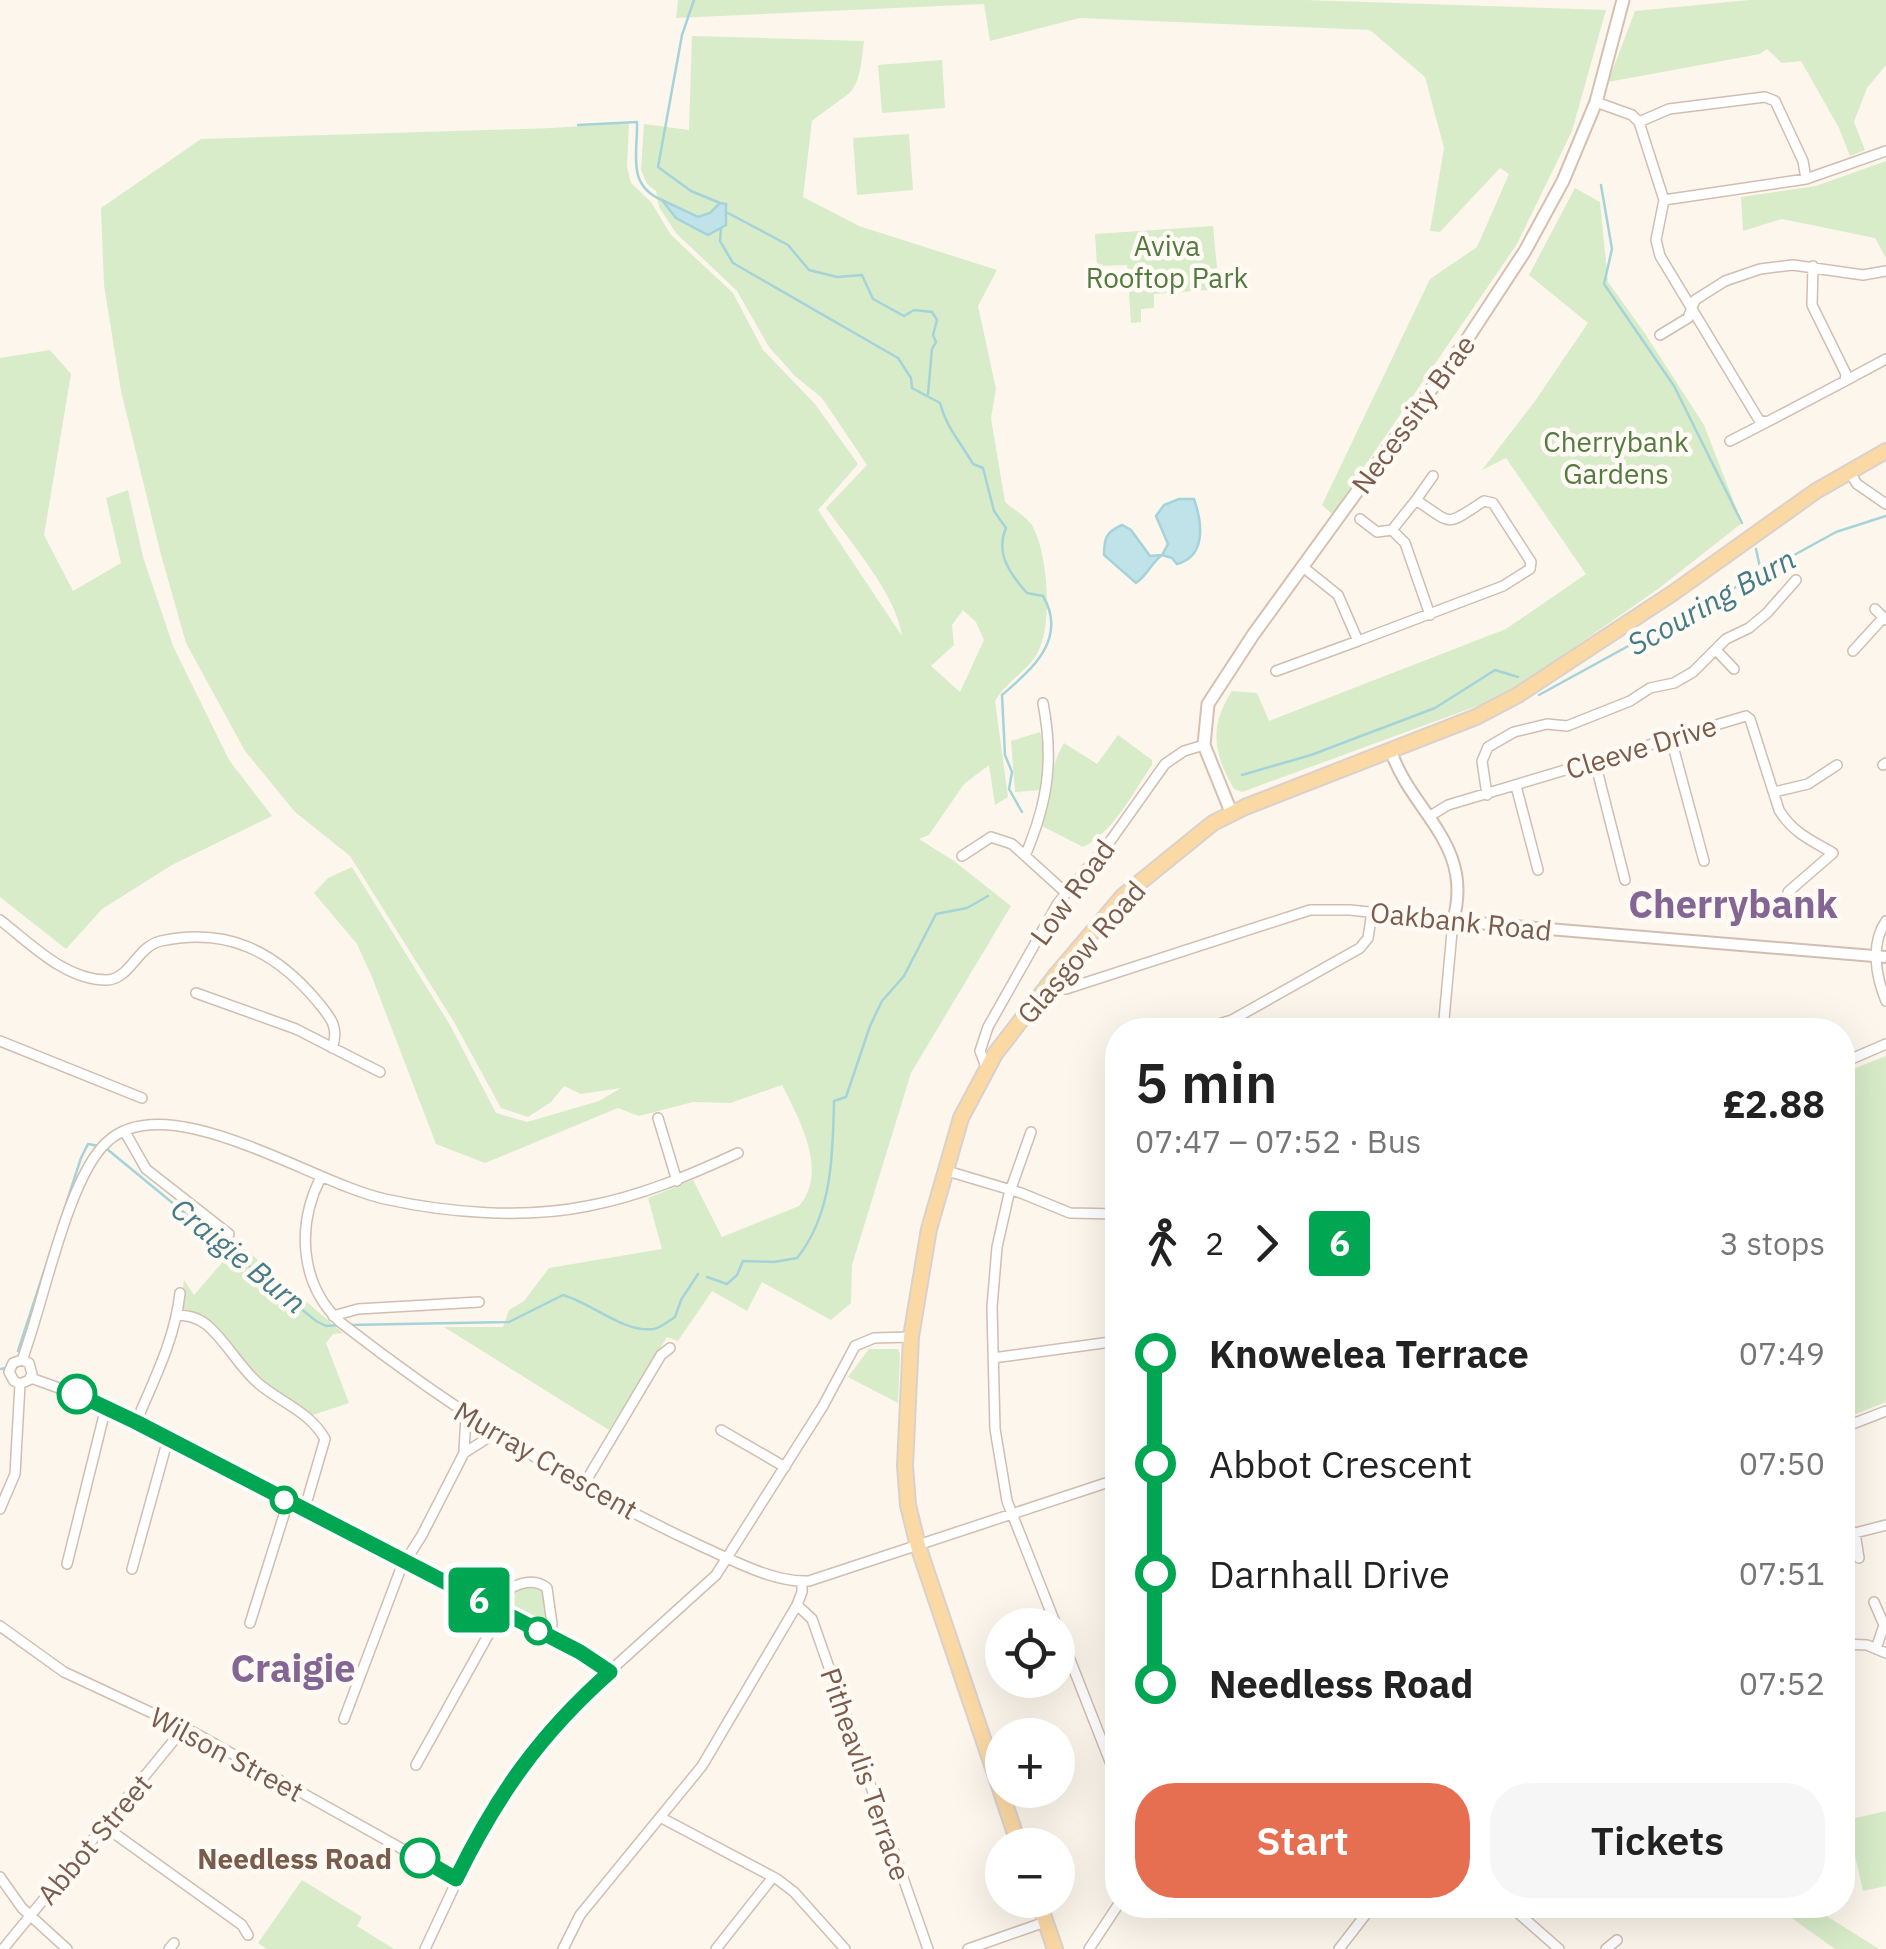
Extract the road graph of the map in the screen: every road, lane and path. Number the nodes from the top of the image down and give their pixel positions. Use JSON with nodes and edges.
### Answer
{"nodes":[{"id":1,"x":1624,"y":0,"type":"edge"},
{"id":2,"x":1596,"y":102,"type":"junction"},
{"id":3,"x":1640,"y":122,"type":"junction"},
{"id":4,"x":1886,"y":151,"type":"edge"},
{"id":5,"x":1806,"y":180,"type":"junction"},
{"id":6,"x":1664,"y":200,"type":"junction"},
{"id":7,"x":1814,"y":266,"type":"junction"},
{"id":8,"x":1886,"y":271,"type":"edge"},
{"id":9,"x":1690,"y":309,"type":"junction"},
{"id":10,"x":1660,"y":335,"type":"dead end"},
{"id":11,"x":1886,"y":359,"type":"edge"},
{"id":12,"x":1845,"y":381,"type":"junction"},
{"id":13,"x":1767,"y":422,"type":"junction"},
{"id":14,"x":1730,"y":441,"type":"dead end"},
{"id":15,"x":1886,"y":451,"type":"edge"},
{"id":16,"x":1849,"y":471,"type":"junction"},
{"id":17,"x":1433,"y":476,"type":"dead end"},
{"id":18,"x":1416,"y":500,"type":"junction"},
{"id":19,"x":1886,"y":504,"type":"edge"},
{"id":20,"x":1360,"y":518,"type":"dead end"},
{"id":21,"x":1392,"y":530,"type":"junction"},
{"id":22,"x":1303,"y":567,"type":"junction"},
{"id":23,"x":1796,"y":580,"type":"dead end"},
{"id":24,"x":1875,"y":609,"type":"dead end"},
{"id":25,"x":1430,"y":615,"type":"junction"},
{"id":26,"x":1885,"y":619,"type":"edge"},
{"id":27,"x":1358,"y":642,"type":"junction"},
{"id":28,"x":1716,"y":650,"type":"junction"},
{"id":29,"x":1853,"y":652,"type":"dead end"},
{"id":30,"x":1734,"y":669,"type":"dead end"},
{"id":31,"x":1276,"y":671,"type":"dead end"},
{"id":32,"x":1043,"y":704,"type":"dead end"},
{"id":33,"x":1672,"y":738,"type":"junction"},
{"id":34,"x":1204,"y":745,"type":"junction"},
{"id":35,"x":1391,"y":752,"type":"junction"},
{"id":36,"x":1595,"y":762,"type":"junction"},
{"id":37,"x":1837,"y":765,"type":"dead end"},
{"id":38,"x":1516,"y":786,"type":"junction"},
{"id":39,"x":1774,"y":792,"type":"junction"},
{"id":40,"x":1487,"y":794,"type":"junction"},
{"id":41,"x":1232,"y":812,"type":"junction"},
{"id":42,"x":1430,"y":816,"type":"junction"},
{"id":43,"x":962,"y":856,"type":"dead end"},
{"id":44,"x":1025,"y":856,"type":"junction"},
{"id":45,"x":1704,"y":861,"type":"dead end"},
{"id":46,"x":1538,"y":870,"type":"dead end"},
{"id":47,"x":1625,"y":880,"type":"dead end"},
{"id":48,"x":1065,"y":892,"type":"junction"},
{"id":49,"x":1788,"y":892,"type":"dead end"},
{"id":50,"x":1372,"y":912,"type":"junction"},
{"id":51,"x":0,"y":920,"type":"edge"},
{"id":52,"x":1454,"y":921,"type":"junction"},
{"id":53,"x":1886,"y":921,"type":"edge"},
{"id":54,"x":1882,"y":955,"type":"edge"},
{"id":55,"x":1050,"y":984,"type":"junction"},
{"id":56,"x":196,"y":993,"type":"dead end"},
{"id":57,"x":1886,"y":1001,"type":"edge"},
{"id":58,"x":1236,"y":1018,"type":"edge"},
{"id":59,"x":1443,"y":1018,"type":"edge"},
{"id":60,"x":0,"y":1041,"type":"edge"},
{"id":61,"x":1886,"y":1044,"type":"edge"},
{"id":62,"x":332,"y":1048,"type":"junction"},
{"id":63,"x":1855,"y":1057,"type":"edge"},
{"id":64,"x":986,"y":1067,"type":"junction"},
{"id":65,"x":380,"y":1072,"type":"dead end"},
{"id":66,"x":142,"y":1098,"type":"dead end"},
{"id":67,"x":658,"y":1118,"type":"dead end"},
{"id":68,"x":125,"y":1132,"type":"junction"},
{"id":69,"x":1031,"y":1132,"type":"dead end"},
{"id":70,"x":738,"y":1153,"type":"dead end"},
{"id":71,"x":944,"y":1170,"type":"junction"},
{"id":72,"x":321,"y":1177,"type":"junction"},
{"id":73,"x":676,"y":1180,"type":"junction"},
{"id":74,"x":1010,"y":1190,"type":"junction"},
{"id":75,"x":1105,"y":1213,"type":"edge"},
{"id":76,"x":229,"y":1234,"type":"dead end"},
{"id":77,"x":180,"y":1292,"type":"dead end"},
{"id":78,"x":479,"y":1302,"type":"dead end"},
{"id":79,"x":178,"y":1315,"type":"junction"},
{"id":80,"x":340,"y":1322,"type":"junction"},
{"id":81,"x":911,"y":1337,"type":"junction"},
{"id":82,"x":1105,"y":1343,"type":"edge"},
{"id":83,"x":670,"y":1348,"type":"dead end"},
{"id":84,"x":993,"y":1358,"type":"junction"},
{"id":85,"x":0,"y":1359,"type":"edge"},
{"id":86,"x":22,"y":1360,"type":"junction"},
{"id":87,"x":10,"y":1365,"type":"junction"},
{"id":88,"x":31,"y":1378,"type":"junction"},
{"id":89,"x":20,"y":1384,"type":"junction"},
{"id":90,"x":106,"y":1407,"type":"junction"},
{"id":91,"x":1886,"y":1411,"type":"edge"},
{"id":92,"x":466,"y":1416,"type":"junction"},
{"id":93,"x":136,"y":1422,"type":"junction"},
{"id":94,"x":1855,"y":1423,"type":"edge"},
{"id":95,"x":720,"y":1430,"type":"dead end"},
{"id":96,"x":494,"y":1434,"type":"junction"},
{"id":97,"x":168,"y":1439,"type":"junction"},
{"id":98,"x":464,"y":1454,"type":"junction"},
{"id":99,"x":784,"y":1466,"type":"junction"},
{"id":100,"x":1105,"y":1483,"type":"edge"},
{"id":101,"x":583,"y":1486,"type":"junction"},
{"id":102,"x":288,"y":1502,"type":"junction"},
{"id":103,"x":0,"y":1509,"type":"edge"},
{"id":104,"x":304,"y":1510,"type":"junction"},
{"id":105,"x":1012,"y":1514,"type":"junction"},
{"id":106,"x":1886,"y":1525,"type":"edge"},
{"id":107,"x":1855,"y":1534,"type":"edge"},
{"id":108,"x":1855,"y":1539,"type":"edge"},
{"id":109,"x":918,"y":1546,"type":"junction"},
{"id":110,"x":727,"y":1558,"type":"junction"},
{"id":111,"x":1859,"y":1558,"type":"dead end"},
{"id":112,"x":405,"y":1563,"type":"junction"},
{"id":113,"x":67,"y":1564,"type":"dead end"},
{"id":114,"x":132,"y":1569,"type":"dead end"},
{"id":115,"x":802,"y":1582,"type":"junction"},
{"id":116,"x":1874,"y":1602,"type":"dead end"},
{"id":117,"x":485,"y":1604,"type":"junction"},
{"id":118,"x":796,"y":1605,"type":"junction"},
{"id":119,"x":1049,"y":1608,"type":"edge"},
{"id":120,"x":501,"y":1612,"type":"junction"},
{"id":121,"x":250,"y":1623,"type":"dead end"},
{"id":122,"x":0,"y":1626,"type":"edge"},
{"id":123,"x":551,"y":1638,"type":"junction"},
{"id":124,"x":1855,"y":1646,"type":"edge"},
{"id":125,"x":1881,"y":1651,"type":"edge"},
{"id":126,"x":610,"y":1672,"type":"junction"},
{"id":127,"x":1075,"y":1673,"type":"edge"},
{"id":128,"x":344,"y":1719,"type":"dead end"},
{"id":129,"x":184,"y":1728,"type":"junction"},
{"id":130,"x":1105,"y":1749,"type":"edge"},
{"id":131,"x":416,"y":1765,"type":"dead end"},
{"id":132,"x":660,"y":1817,"type":"junction"},
{"id":133,"x":104,"y":1826,"type":"junction"},
{"id":134,"x":1014,"y":1828,"type":"edge"},
{"id":135,"x":0,"y":1877,"type":"edge"},
{"id":136,"x":773,"y":1877,"type":"junction"},
{"id":137,"x":456,"y":1879,"type":"junction"},
{"id":138,"x":30,"y":1916,"type":"junction"},
{"id":139,"x":1045,"y":1918,"type":"edge"},
{"id":140,"x":1109,"y":1918,"type":"edge"},
{"id":141,"x":1362,"y":1918,"type":"edge"},
{"id":142,"x":1524,"y":1918,"type":"edge"},
{"id":143,"x":1046,"y":1922,"type":"junction"},
{"id":144,"x":248,"y":1935,"type":"dead end"},
{"id":145,"x":1617,"y":1940,"type":"dead end"},
{"id":146,"x":3,"y":1949,"type":"edge"},
{"id":147,"x":66,"y":1949,"type":"edge"},
{"id":148,"x":424,"y":1949,"type":"edge"},
{"id":149,"x":564,"y":1949,"type":"edge"},
{"id":150,"x":716,"y":1949,"type":"edge"},
{"id":151,"x":845,"y":1949,"type":"edge"},
{"id":152,"x":928,"y":1949,"type":"edge"},
{"id":153,"x":968,"y":1949,"type":"edge"},
{"id":154,"x":1055,"y":1949,"type":"edge"},
{"id":155,"x":1089,"y":1949,"type":"edge"},
{"id":156,"x":1339,"y":1949,"type":"edge"},
{"id":157,"x":1559,"y":1949,"type":"edge"},
{"id":158,"x":1606,"y":1949,"type":"edge"}],
"edges":[{"from":1,"to":2,"type":"main road","name":"Necessity Brae"},
{"from":2,"to":3,"type":"street"},
{"from":2,"to":22,"type":"main road","name":"Necessity Brae"},
{"from":3,"to":5,"type":"street"},
{"from":3,"to":6,"type":"street"},
{"from":4,"to":5,"type":"street"},
{"from":5,"to":6,"type":"street"},
{"from":6,"to":9,"type":"street"},
{"from":7,"to":8,"type":"street"},
{"from":7,"to":9,"type":"street"},
{"from":7,"to":12,"type":"street"},
{"from":9,"to":10,"type":"street"},
{"from":9,"to":13,"type":"street"},
{"from":11,"to":12,"type":"street"},
{"from":12,"to":13,"type":"street"},
{"from":13,"to":14,"type":"street"},
{"from":15,"to":16,"type":"main road","name":"Glasgow Road"},
{"from":16,"to":19,"type":"street"},
{"from":16,"to":35,"type":"main road","name":"Glasgow Road"},
{"from":17,"to":18,"type":"street"},
{"from":18,"to":21,"type":"street"},
{"from":18,"to":25,"type":"street"},
{"from":20,"to":21,"type":"street"},
{"from":21,"to":25,"type":"street"},
{"from":22,"to":27,"type":"street"},
{"from":22,"to":34,"type":"main road","name":"Necessity Brae"},
{"from":23,"to":28,"type":"street"},
{"from":24,"to":26,"type":"street"},
{"from":25,"to":27,"type":"street"},
{"from":26,"to":29,"type":"street"},
{"from":27,"to":31,"type":"street"},
{"from":28,"to":30,"type":"street"},
{"from":28,"to":40,"type":"street"},
{"from":32,"to":44,"type":"street"},
{"from":33,"to":36,"type":"street","name":"Cleeve Drive"},
{"from":33,"to":39,"type":"street","name":"Cleeve Drive"},
{"from":33,"to":45,"type":"street"},
{"from":34,"to":41,"type":"main road"},
{"from":34,"to":48,"type":"street","name":"Low Road"},
{"from":35,"to":41,"type":"main road","name":"Glasgow Road"},
{"from":35,"to":42,"type":"street"},
{"from":36,"to":38,"type":"street","name":"Cleeve Drive"},
{"from":36,"to":47,"type":"street"},
{"from":37,"to":39,"type":"street"},
{"from":38,"to":40,"type":"street","name":"Cleeve Drive"},
{"from":38,"to":46,"type":"street"},
{"from":39,"to":49,"type":"street","name":"Cleeve Drive"},
{"from":40,"to":42,"type":"street","name":"Cleeve Drive"},
{"from":41,"to":55,"type":"main road","name":"Glasgow Road"},
{"from":42,"to":52,"type":"street"},
{"from":43,"to":44,"type":"street"},
{"from":44,"to":48,"type":"street"},
{"from":48,"to":64,"type":"street","name":"Low Road"},
{"from":50,"to":52,"type":"street","name":"Oakbank Road"},
{"from":50,"to":55,"type":"street","name":"Oakbank Road"},
{"from":50,"to":58,"type":"street"},
{"from":51,"to":62,"type":"street"},
{"from":52,"to":54,"type":"street","name":"Oakbank Road"},
{"from":52,"to":59,"type":"street"},
{"from":53,"to":54,"type":"street"},
{"from":54,"to":57,"type":"street"},
{"from":55,"to":64,"type":"main road","name":"Glasgow Road"},
{"from":56,"to":62,"type":"street"},
{"from":60,"to":66,"type":"street"},
{"from":61,"to":63,"type":"street"},
{"from":62,"to":65,"type":"street"},
{"from":64,"to":71,"type":"main road","name":"Glasgow Road"},
{"from":67,"to":73,"type":"street"},
{"from":68,"to":72,"type":"street"},
{"from":68,"to":76,"type":"street"},
{"from":68,"to":86,"type":"street"},
{"from":69,"to":74,"type":"street"},
{"from":70,"to":73,"type":"street"},
{"from":71,"to":74,"type":"street"},
{"from":71,"to":81,"type":"main road","name":"Glasgow Road"},
{"from":72,"to":73,"type":"street"},
{"from":72,"to":80,"type":"street","name":"Murray Crescent"},
{"from":74,"to":75,"type":"street"},
{"from":74,"to":84,"type":"street"},
{"from":77,"to":79,"type":"street"},
{"from":78,"to":80,"type":"street"},
{"from":79,"to":93,"type":"street"},
{"from":79,"to":104,"type":"street"},
{"from":80,"to":92,"type":"street","name":"Murray Crescent"},
{"from":81,"to":99,"type":"street"},
{"from":81,"to":109,"type":"main road","name":"Glasgow Road"},
{"from":82,"to":84,"type":"street"},
{"from":83,"to":101,"type":"street"},
{"from":84,"to":105,"type":"street"},
{"from":85,"to":87,"type":"street"},
{"from":86,"to":87,"type":"street"},
{"from":86,"to":88,"type":"street"},
{"from":87,"to":89,"type":"street"},
{"from":88,"to":89,"type":"street"},
{"from":88,"to":90,"type":"street"},
{"from":89,"to":103,"type":"street"},
{"from":90,"to":93,"type":"street"},
{"from":90,"to":113,"type":"street"},
{"from":91,"to":94,"type":"street"},
{"from":92,"to":96,"type":"street","name":"Murray Crescent"},
{"from":92,"to":98,"type":"street"},
{"from":93,"to":97,"type":"street"},
{"from":95,"to":99,"type":"street"},
{"from":96,"to":98,"type":"street"},
{"from":96,"to":101,"type":"street","name":"Murray Crescent"},
{"from":97,"to":102,"type":"street"},
{"from":97,"to":114,"type":"street"},
{"from":98,"to":112,"type":"street"},
{"from":99,"to":110,"type":"street"},
{"from":100,"to":105,"type":"street"},
{"from":101,"to":110,"type":"street","name":"Murray Crescent"},
{"from":102,"to":104,"type":"street"},
{"from":102,"to":121,"type":"street"},
{"from":104,"to":112,"type":"street"},
{"from":105,"to":109,"type":"street"},
{"from":105,"to":119,"type":"street"},
{"from":106,"to":107,"type":"street"},
{"from":108,"to":111,"type":"street"},
{"from":109,"to":115,"type":"street"},
{"from":109,"to":134,"type":"main road","name":"Glasgow Road"},
{"from":110,"to":115,"type":"street","name":"Murray Crescent"},
{"from":110,"to":126,"type":"street"},
{"from":112,"to":117,"type":"street"},
{"from":112,"to":128,"type":"street"},
{"from":115,"to":118,"type":"street"},
{"from":116,"to":125,"type":"street"},
{"from":117,"to":120,"type":"street"},
{"from":117,"to":123,"type":"street"},
{"from":118,"to":132,"type":"street"},
{"from":118,"to":152,"type":"street","name":"Pitheavlis Terrace"},
{"from":120,"to":123,"type":"street"},
{"from":120,"to":131,"type":"street"},
{"from":122,"to":129,"type":"street","name":"Wilson Street"},
{"from":123,"to":126,"type":"street"},
{"from":124,"to":125,"type":"street"},
{"from":126,"to":137,"type":"street"},
{"from":127,"to":130,"type":"street"},
{"from":129,"to":133,"type":"street","name":"Abbot Street"},
{"from":129,"to":137,"type":"street","name":"Wilson Street"},
{"from":132,"to":136,"type":"street"},
{"from":132,"to":149,"type":"street"},
{"from":133,"to":138,"type":"street","name":"Abbot Street"},
{"from":133,"to":144,"type":"street"},
{"from":135,"to":138,"type":"street"},
{"from":136,"to":150,"type":"street"},
{"from":136,"to":151,"type":"street"},
{"from":137,"to":148,"type":"street"},
{"from":138,"to":146,"type":"street","name":"Abbot Street"},
{"from":138,"to":147,"type":"street"},
{"from":139,"to":143,"type":"main road"},
{"from":140,"to":155,"type":"street"},
{"from":141,"to":156,"type":"street"},
{"from":142,"to":157,"type":"street"},
{"from":143,"to":153,"type":"street"},
{"from":143,"to":154,"type":"main road"},
{"from":145,"to":158,"type":"street"}]}
